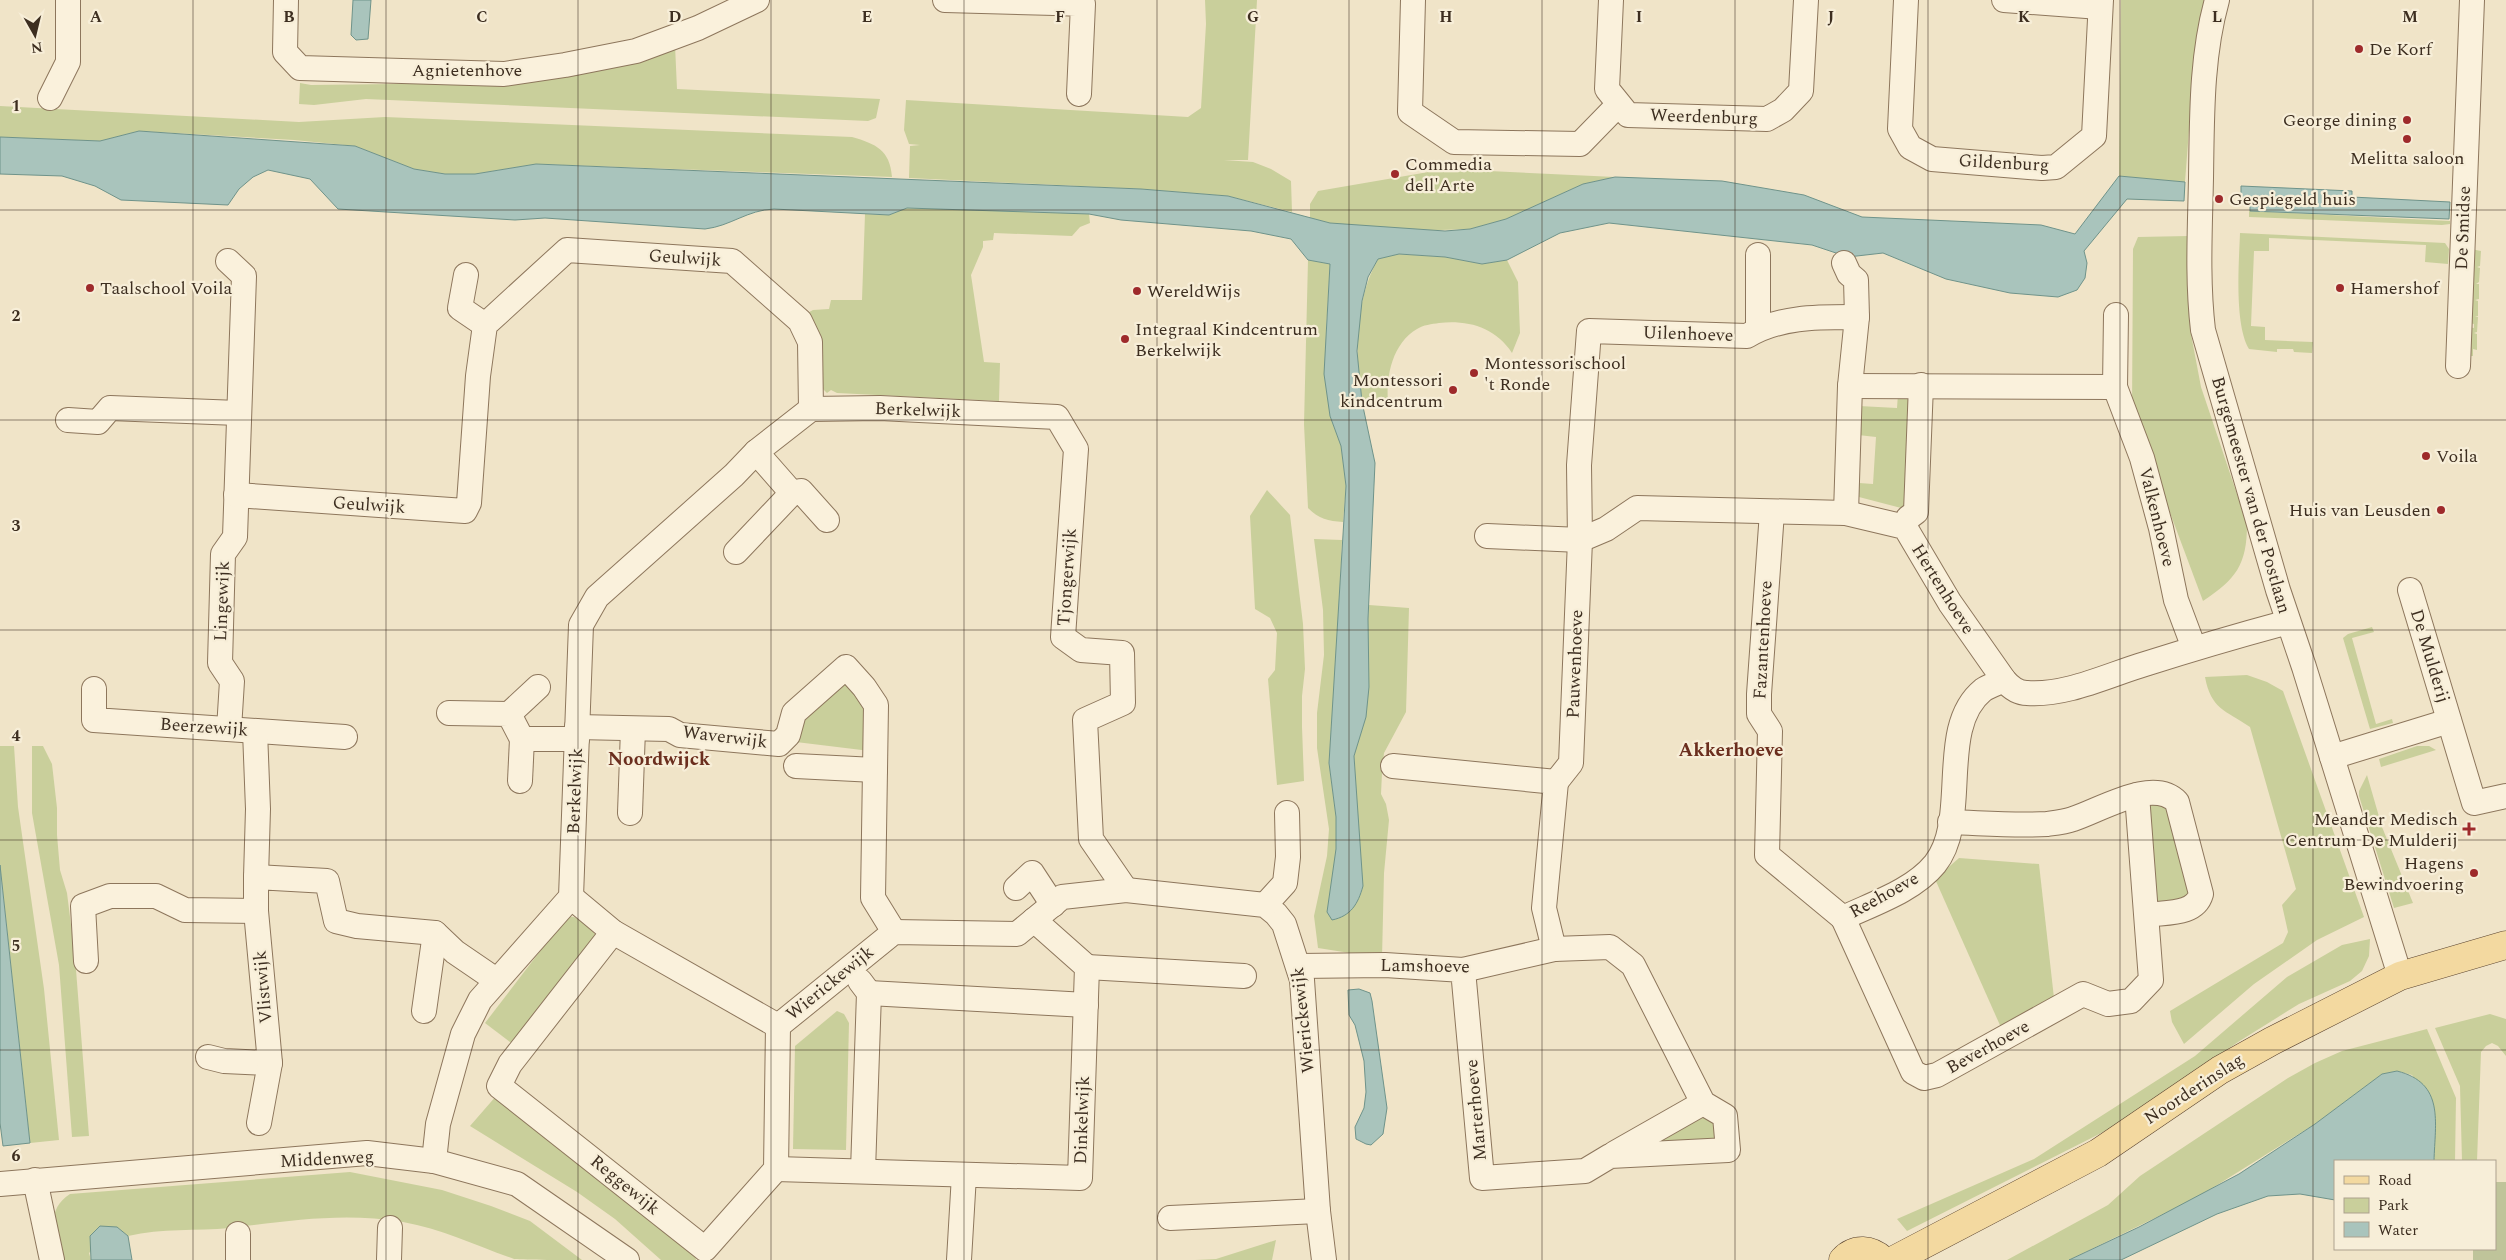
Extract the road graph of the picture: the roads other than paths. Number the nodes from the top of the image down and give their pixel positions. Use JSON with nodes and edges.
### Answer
{"nodes":[{"id":1,"x":68,"y":0,"type":"edge"},
{"id":2,"x":286,"y":0,"type":"edge"},
{"id":3,"x":757,"y":0,"type":"edge"},
{"id":4,"x":945,"y":0,"type":"edge"},
{"id":5,"x":1413,"y":0,"type":"edge"},
{"id":6,"x":1607,"y":0,"type":"edge"},
{"id":7,"x":1612,"y":0,"type":"edge"},
{"id":8,"x":1806,"y":0,"type":"edge"},
{"id":9,"x":1906,"y":0,"type":"edge"},
{"id":10,"x":2004,"y":0,"type":"edge"},
{"id":11,"x":2217,"y":0,"type":"edge"},
{"id":12,"x":2472,"y":0,"type":"edge"},
{"id":13,"x":1055,"y":2,"type":"edge"},
{"id":14,"x":2101,"y":4,"type":"edge"},
{"id":15,"x":1079,"y":94,"type":"dead end"},
{"id":16,"x":50,"y":98,"type":"dead end"},
{"id":17,"x":1618,"y":105,"type":"junction"},
{"id":18,"x":1758,"y":255,"type":"dead end"},
{"id":19,"x":228,"y":261,"type":"dead end"},
{"id":20,"x":1844,"y":263,"type":"dead end"},
{"id":21,"x":466,"y":275,"type":"dead end"},
{"id":22,"x":2116,"y":315,"type":"dead end"},
{"id":23,"x":1857,"y":317,"type":"junction"},
{"id":24,"x":485,"y":324,"type":"junction"},
{"id":25,"x":1758,"y":329,"type":"junction"},
{"id":26,"x":2458,"y":366,"type":"dead end"},
{"id":27,"x":1921,"y":385,"type":"junction"},
{"id":28,"x":1850,"y":386,"type":"junction"},
{"id":29,"x":2115,"y":387,"type":"junction"},
{"id":30,"x":811,"y":409,"type":"junction"},
{"id":31,"x":238,"y":413,"type":"junction"},
{"id":32,"x":68,"y":420,"type":"dead end"},
{"id":33,"x":1076,"y":449,"type":"joint"},
{"id":34,"x":756,"y":452,"type":"junction"},
{"id":35,"x":792,"y":493,"type":"junction"},
{"id":36,"x":236,"y":495,"type":"junction"},
{"id":37,"x":1772,"y":512,"type":"junction"},
{"id":38,"x":1846,"y":513,"type":"junction"},
{"id":39,"x":827,"y":520,"type":"dead end"},
{"id":40,"x":1905,"y":527,"type":"junction"},
{"id":41,"x":1487,"y":536,"type":"dead end"},
{"id":42,"x":1580,"y":540,"type":"junction"},
{"id":43,"x":736,"y":552,"type":"dead end"},
{"id":44,"x":2410,"y":590,"type":"dead end"},
{"id":45,"x":2288,"y":622,"type":"junction"},
{"id":46,"x":2194,"y":648,"type":"junction"},
{"id":47,"x":2004,"y":680,"type":"junction"},
{"id":48,"x":538,"y":687,"type":"dead end"},
{"id":49,"x":94,"y":689,"type":"dead end"},
{"id":50,"x":449,"y":713,"type":"dead end"},
{"id":51,"x":509,"y":714,"type":"junction"},
{"id":52,"x":2449,"y":721,"type":"junction"},
{"id":53,"x":633,"y":728,"type":"junction"},
{"id":54,"x":228,"y":729,"type":"junction"},
{"id":55,"x":255,"y":731,"type":"junction"},
{"id":56,"x":577,"y":733,"type":"junction"},
{"id":57,"x":345,"y":736,"type":"dead end"},
{"id":58,"x":522,"y":739,"type":"junction"},
{"id":59,"x":2332,"y":757,"type":"junction"},
{"id":60,"x":796,"y":766,"type":"dead end"},
{"id":61,"x":1393,"y":766,"type":"dead end"},
{"id":62,"x":875,"y":770,"type":"junction"},
{"id":63,"x":520,"y":781,"type":"dead end"},
{"id":64,"x":1556,"y":782,"type":"junction"},
{"id":65,"x":2137,"y":795,"type":"junction"},
{"id":66,"x":2506,"y":796,"type":"edge"},
{"id":67,"x":630,"y":813,"type":"dead end"},
{"id":68,"x":1287,"y":813,"type":"dead end"},
{"id":69,"x":1950,"y":822,"type":"junction"},
{"id":70,"x":1767,"y":855,"type":"joint"},
{"id":71,"x":256,"y":877,"type":"junction"},
{"id":72,"x":1016,"y":888,"type":"dead end"},
{"id":73,"x":1126,"y":890,"type":"junction"},
{"id":74,"x":572,"y":897,"type":"junction"},
{"id":75,"x":1053,"y":905,"type":"junction"},
{"id":76,"x":1265,"y":905,"type":"junction"},
{"id":77,"x":256,"y":911,"type":"junction"},
{"id":78,"x":2147,"y":915,"type":"junction"},
{"id":79,"x":1843,"y":918,"type":"junction"},
{"id":80,"x":1034,"y":920,"type":"junction"},
{"id":81,"x":613,"y":932,"type":"junction"},
{"id":82,"x":894,"y":932,"type":"junction"},
{"id":83,"x":435,"y":933,"type":"junction"},
{"id":84,"x":2506,"y":945,"type":"edge"},
{"id":85,"x":1554,"y":949,"type":"junction"},
{"id":86,"x":86,"y":961,"type":"dead end"},
{"id":87,"x":1299,"y":966,"type":"junction"},
{"id":88,"x":851,"y":967,"type":"junction"},
{"id":89,"x":1088,"y":967,"type":"junction"},
{"id":90,"x":1463,"y":970,"type":"junction"},
{"id":91,"x":1244,"y":976,"type":"dead end"},
{"id":92,"x":2400,"y":976,"type":"junction"},
{"id":93,"x":496,"y":980,"type":"junction"},
{"id":94,"x":869,"y":993,"type":"junction"},
{"id":95,"x":1086,"y":1005,"type":"junction"},
{"id":96,"x":424,"y":1011,"type":"dead end"},
{"id":97,"x":778,"y":1026,"type":"junction"},
{"id":98,"x":208,"y":1057,"type":"dead end"},
{"id":99,"x":270,"y":1063,"type":"junction"},
{"id":100,"x":1703,"y":1104,"type":"junction"},
{"id":101,"x":259,"y":1122,"type":"dead end"},
{"id":102,"x":1610,"y":1156,"type":"junction"},
{"id":103,"x":434,"y":1161,"type":"junction"},
{"id":104,"x":776,"y":1169,"type":"junction"},
{"id":105,"x":863,"y":1171,"type":"junction"},
{"id":106,"x":964,"y":1175,"type":"junction"},
{"id":107,"x":35,"y":1180,"type":"junction"},
{"id":108,"x":0,"y":1184,"type":"edge"},
{"id":109,"x":1318,"y":1211,"type":"junction"},
{"id":110,"x":1170,"y":1218,"type":"dead end"},
{"id":111,"x":390,"y":1228,"type":"dead end"},
{"id":112,"x":238,"y":1234,"type":"dead end"},
{"id":113,"x":52,"y":1260,"type":"edge"},
{"id":114,"x":238,"y":1260,"type":"edge"},
{"id":115,"x":389,"y":1260,"type":"edge"},
{"id":116,"x":628,"y":1260,"type":"edge"},
{"id":117,"x":959,"y":1260,"type":"edge"},
{"id":118,"x":1324,"y":1260,"type":"edge"},
{"id":119,"x":1843,"y":1260,"type":"edge"},
{"id":120,"x":1883,"y":1260,"type":"edge"},
{"id":121,"x":1894,"y":1260,"type":"edge"}],
"edges":[{"from":1,"to":16,"type":"street"},
{"from":2,"to":3,"type":"street","name":"Agnietenhove"},
{"from":4,"to":13,"type":"street"},
{"from":5,"to":17,"type":"street"},
{"from":6,"to":7,"type":"street"},
{"from":7,"to":17,"type":"street"},
{"from":8,"to":17,"type":"street","name":"Weerdenburg"},
{"from":9,"to":14,"type":"street","name":"Gildenburg"},
{"from":10,"to":14,"type":"street"},
{"from":11,"to":45,"type":"street","name":"Burgemeester van der Postlaan"},
{"from":12,"to":26,"type":"street","name":"De Smidse"},
{"from":13,"to":15,"type":"street"},
{"from":18,"to":25,"type":"street"},
{"from":19,"to":31,"type":"street","name":"Lingewijk"},
{"from":20,"to":23,"type":"street"},
{"from":21,"to":24,"type":"street"},
{"from":22,"to":29,"type":"street","name":"Valkenhoeve"},
{"from":23,"to":25,"type":"street","name":"Uilenhoeve"},
{"from":23,"to":28,"type":"street"},
{"from":24,"to":30,"type":"street","name":"Geulwijk"},
{"from":24,"to":36,"type":"street","name":"Geulwijk"},
{"from":25,"to":42,"type":"street","name":"Uilenhoeve"},
{"from":27,"to":28,"type":"street"},
{"from":27,"to":29,"type":"street"},
{"from":27,"to":40,"type":"street"},
{"from":28,"to":38,"type":"street"},
{"from":29,"to":46,"type":"street","name":"Valkenhoeve"},
{"from":30,"to":33,"type":"street","name":"Berkelwijk"},
{"from":30,"to":34,"type":"street","name":"Berkelwijk"},
{"from":31,"to":32,"type":"street"},
{"from":31,"to":36,"type":"street","name":"Lingewijk"},
{"from":33,"to":73,"type":"street","name":"Tjongerwijk"},
{"from":34,"to":35,"type":"street"},
{"from":34,"to":56,"type":"street","name":"Berkelwijk"},
{"from":35,"to":39,"type":"street"},
{"from":35,"to":43,"type":"street"},
{"from":36,"to":54,"type":"street","name":"Lingewijk"},
{"from":37,"to":38,"type":"street","name":"Hertenhoeve"},
{"from":37,"to":42,"type":"street","name":"Hertenhoeve"},
{"from":37,"to":70,"type":"street","name":"Fazantenhoeve"},
{"from":38,"to":40,"type":"street","name":"Hertenhoeve"},
{"from":40,"to":47,"type":"street","name":"Hertenhoeve"},
{"from":41,"to":42,"type":"street"},
{"from":42,"to":64,"type":"street","name":"Pauwenhoeve"},
{"from":44,"to":52,"type":"street","name":"De Mulderij"},
{"from":45,"to":46,"type":"street","name":"Hertenhoeve"},
{"from":45,"to":59,"type":"street","name":"Burgemeester van der Postlaan"},
{"from":46,"to":47,"type":"street","name":"Hertenhoeve"},
{"from":47,"to":69,"type":"street","name":"Reehoeve"},
{"from":48,"to":51,"type":"street"},
{"from":49,"to":54,"type":"street","name":"Beerzewijk"},
{"from":50,"to":51,"type":"street"},
{"from":51,"to":58,"type":"street"},
{"from":52,"to":59,"type":"street","name":"De Mulderij"},
{"from":52,"to":66,"type":"street","name":"De Mulderij"},
{"from":53,"to":56,"type":"street","name":"Waverwijk"},
{"from":53,"to":62,"type":"street","name":"Waverwijk"},
{"from":53,"to":67,"type":"street"},
{"from":54,"to":55,"type":"street","name":"Beerzewijk"},
{"from":55,"to":57,"type":"street","name":"Beerzewijk"},
{"from":55,"to":71,"type":"street"},
{"from":56,"to":58,"type":"street"},
{"from":56,"to":74,"type":"street","name":"Berkelwijk"},
{"from":58,"to":63,"type":"street"},
{"from":59,"to":92,"type":"street","name":"Burgemeester van der Postlaan"},
{"from":60,"to":62,"type":"street"},
{"from":61,"to":64,"type":"street"},
{"from":62,"to":82,"type":"street","name":"Waverwijk"},
{"from":64,"to":85,"type":"street"},
{"from":65,"to":69,"type":"street"},
{"from":65,"to":78,"type":"street","name":"Beverhoeve"},
{"from":65,"to":78,"type":"street"},
{"from":68,"to":76,"type":"street"},
{"from":69,"to":79,"type":"street","name":"Reehoeve"},
{"from":70,"to":79,"type":"street","name":"Reehoeve"},
{"from":71,"to":77,"type":"street","name":"Vlistwijk"},
{"from":71,"to":83,"type":"street"},
{"from":72,"to":75,"type":"street"},
{"from":73,"to":75,"type":"street"},
{"from":73,"to":76,"type":"street"},
{"from":74,"to":81,"type":"street","name":"Wierickewijk"},
{"from":74,"to":93,"type":"street"},
{"from":75,"to":80,"type":"street"},
{"from":76,"to":87,"type":"street","name":"Wierickewijk"},
{"from":77,"to":86,"type":"street"},
{"from":77,"to":99,"type":"street","name":"Vlistwijk"},
{"from":78,"to":79,"type":"street","name":"Beverhoeve"},
{"from":80,"to":82,"type":"street"},
{"from":80,"to":89,"type":"street"},
{"from":81,"to":97,"type":"street","name":"Wierickewijk"},
{"from":81,"to":104,"type":"street","name":"Reggewijk"},
{"from":82,"to":88,"type":"street","name":"Wierickewijk"},
{"from":83,"to":93,"type":"street"},
{"from":83,"to":96,"type":"street"},
{"from":84,"to":92,"type":"main road","name":"Noorderinslag"},
{"from":85,"to":90,"type":"street","name":"Lamshoeve"},
{"from":85,"to":100,"type":"street","name":"Lamshoeve"},
{"from":87,"to":90,"type":"street","name":"Lamshoeve"},
{"from":87,"to":109,"type":"street","name":"Wierickewijk"},
{"from":88,"to":94,"type":"street"},
{"from":88,"to":97,"type":"street","name":"Wierickewijk"},
{"from":89,"to":91,"type":"street"},
{"from":89,"to":95,"type":"street","name":"Dinkelwijk"},
{"from":90,"to":102,"type":"street","name":"Marterhoeve"},
{"from":92,"to":121,"type":"main road","name":"Noorderinslag"},
{"from":93,"to":103,"type":"street"},
{"from":94,"to":95,"type":"street"},
{"from":94,"to":105,"type":"street"},
{"from":95,"to":106,"type":"street","name":"Dinkelwijk"},
{"from":97,"to":104,"type":"street"},
{"from":98,"to":99,"type":"street"},
{"from":99,"to":101,"type":"street","name":"Vlistwijk"},
{"from":100,"to":102,"type":"street","name":"Marterhoeve"},
{"from":100,"to":102,"type":"street","name":"Marterhoeve"},
{"from":103,"to":107,"type":"street","name":"Middenweg"},
{"from":103,"to":116,"type":"street","name":"Middenweg"},
{"from":104,"to":105,"type":"street","name":"Dinkelwijk"},
{"from":105,"to":106,"type":"street","name":"Dinkelwijk"},
{"from":106,"to":117,"type":"street"},
{"from":107,"to":108,"type":"street","name":"Middenweg"},
{"from":107,"to":113,"type":"street"},
{"from":109,"to":110,"type":"street"},
{"from":109,"to":118,"type":"street","name":"Wierickewijk"},
{"from":111,"to":115,"type":"street"},
{"from":112,"to":114,"type":"street"},
{"from":119,"to":120,"type":"main road"}]}
